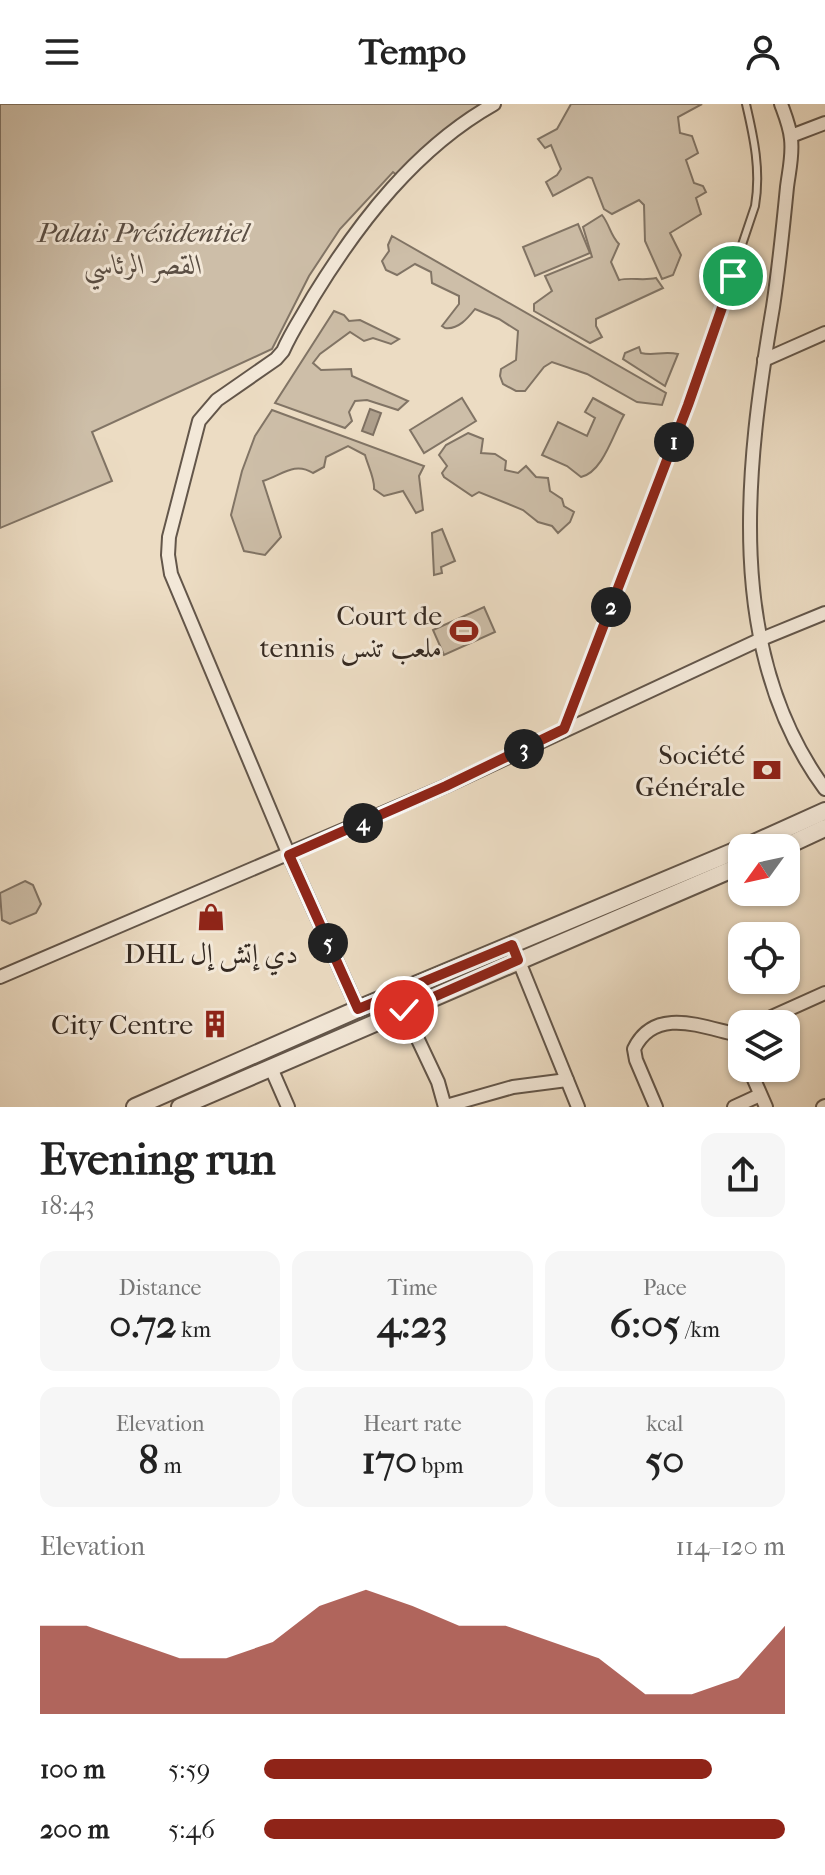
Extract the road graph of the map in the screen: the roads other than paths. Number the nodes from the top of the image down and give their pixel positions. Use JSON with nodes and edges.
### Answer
{"nodes":[{"id":1,"x":494,"y":104,"type":"edge"},
{"id":2,"x":746,"y":104,"type":"edge"},
{"id":3,"x":781,"y":104,"type":"edge"},
{"id":4,"x":825,"y":123,"type":"edge"},
{"id":5,"x":791,"y":136,"type":"junction"},
{"id":6,"x":825,"y":333,"type":"edge"},
{"id":7,"x":764,"y":360,"type":"junction"},
{"id":8,"x":825,"y":613,"type":"edge"},
{"id":9,"x":759,"y":640,"type":"junction"},
{"id":10,"x":564,"y":729,"type":"junction"},
{"id":11,"x":825,"y":789,"type":"edge"},
{"id":12,"x":825,"y":811,"type":"edge"},
{"id":13,"x":825,"y":828,"type":"edge"},
{"id":14,"x":773,"y":834,"type":"edge"},
{"id":15,"x":800,"y":840,"type":"edge"},
{"id":16,"x":728,"y":854,"type":"edge"},
{"id":17,"x":289,"y":855,"type":"junction"},
{"id":18,"x":728,"y":870,"type":"edge"},
{"id":19,"x":515,"y":952,"type":"junction"},
{"id":20,"x":0,"y":977,"type":"edge"},
{"id":21,"x":825,"y":993,"type":"edge"},
{"id":22,"x":358,"y":1009,"type":"junction"},
{"id":23,"x":404,"y":1010,"type":"junction"},
{"id":24,"x":787,"y":1010,"type":"edge"},
{"id":25,"x":728,"y":1030,"type":"edge"},
{"id":26,"x":271,"y":1068,"type":"junction"},
{"id":27,"x":567,"y":1080,"type":"junction"},
{"id":28,"x":755,"y":1082,"type":"edge"},
{"id":29,"x":763,"y":1101,"type":"edge"},
{"id":30,"x":446,"y":1106,"type":"edge"},
{"id":31,"x":135,"y":1107,"type":"edge"},
{"id":32,"x":180,"y":1107,"type":"edge"},
{"id":33,"x":288,"y":1107,"type":"edge"},
{"id":34,"x":578,"y":1107,"type":"edge"},
{"id":35,"x":656,"y":1107,"type":"edge"},
{"id":36,"x":734,"y":1107,"type":"edge"}],
"edges":[{"from":1,"to":17,"type":"street"},
{"from":2,"to":10,"type":"lane"},
{"from":3,"to":5,"type":"street"},
{"from":4,"to":5,"type":"street"},
{"from":5,"to":7,"type":"street"},
{"from":6,"to":7,"type":"street"},
{"from":7,"to":9,"type":"street"},
{"from":8,"to":9,"type":"street"},
{"from":9,"to":10,"type":"street"},
{"from":9,"to":11,"type":"street"},
{"from":10,"to":17,"type":"street"},
{"from":12,"to":14,"type":"street"},
{"from":13,"to":15,"type":"street"},
{"from":16,"to":19,"type":"street"},
{"from":17,"to":20,"type":"street"},
{"from":17,"to":22,"type":"street"},
{"from":18,"to":19,"type":"street"},
{"from":19,"to":22,"type":"street"},
{"from":19,"to":23,"type":"street"},
{"from":19,"to":27,"type":"street"},
{"from":21,"to":24,"type":"street"},
{"from":22,"to":31,"type":"street"},
{"from":23,"to":26,"type":"street"},
{"from":23,"to":30,"type":"street"},
{"from":25,"to":35,"type":"street"},
{"from":26,"to":32,"type":"street"},
{"from":26,"to":33,"type":"street"},
{"from":27,"to":30,"type":"street"},
{"from":27,"to":34,"type":"street"},
{"from":28,"to":29,"type":"street"},
{"from":29,"to":36,"type":"street"}]}
